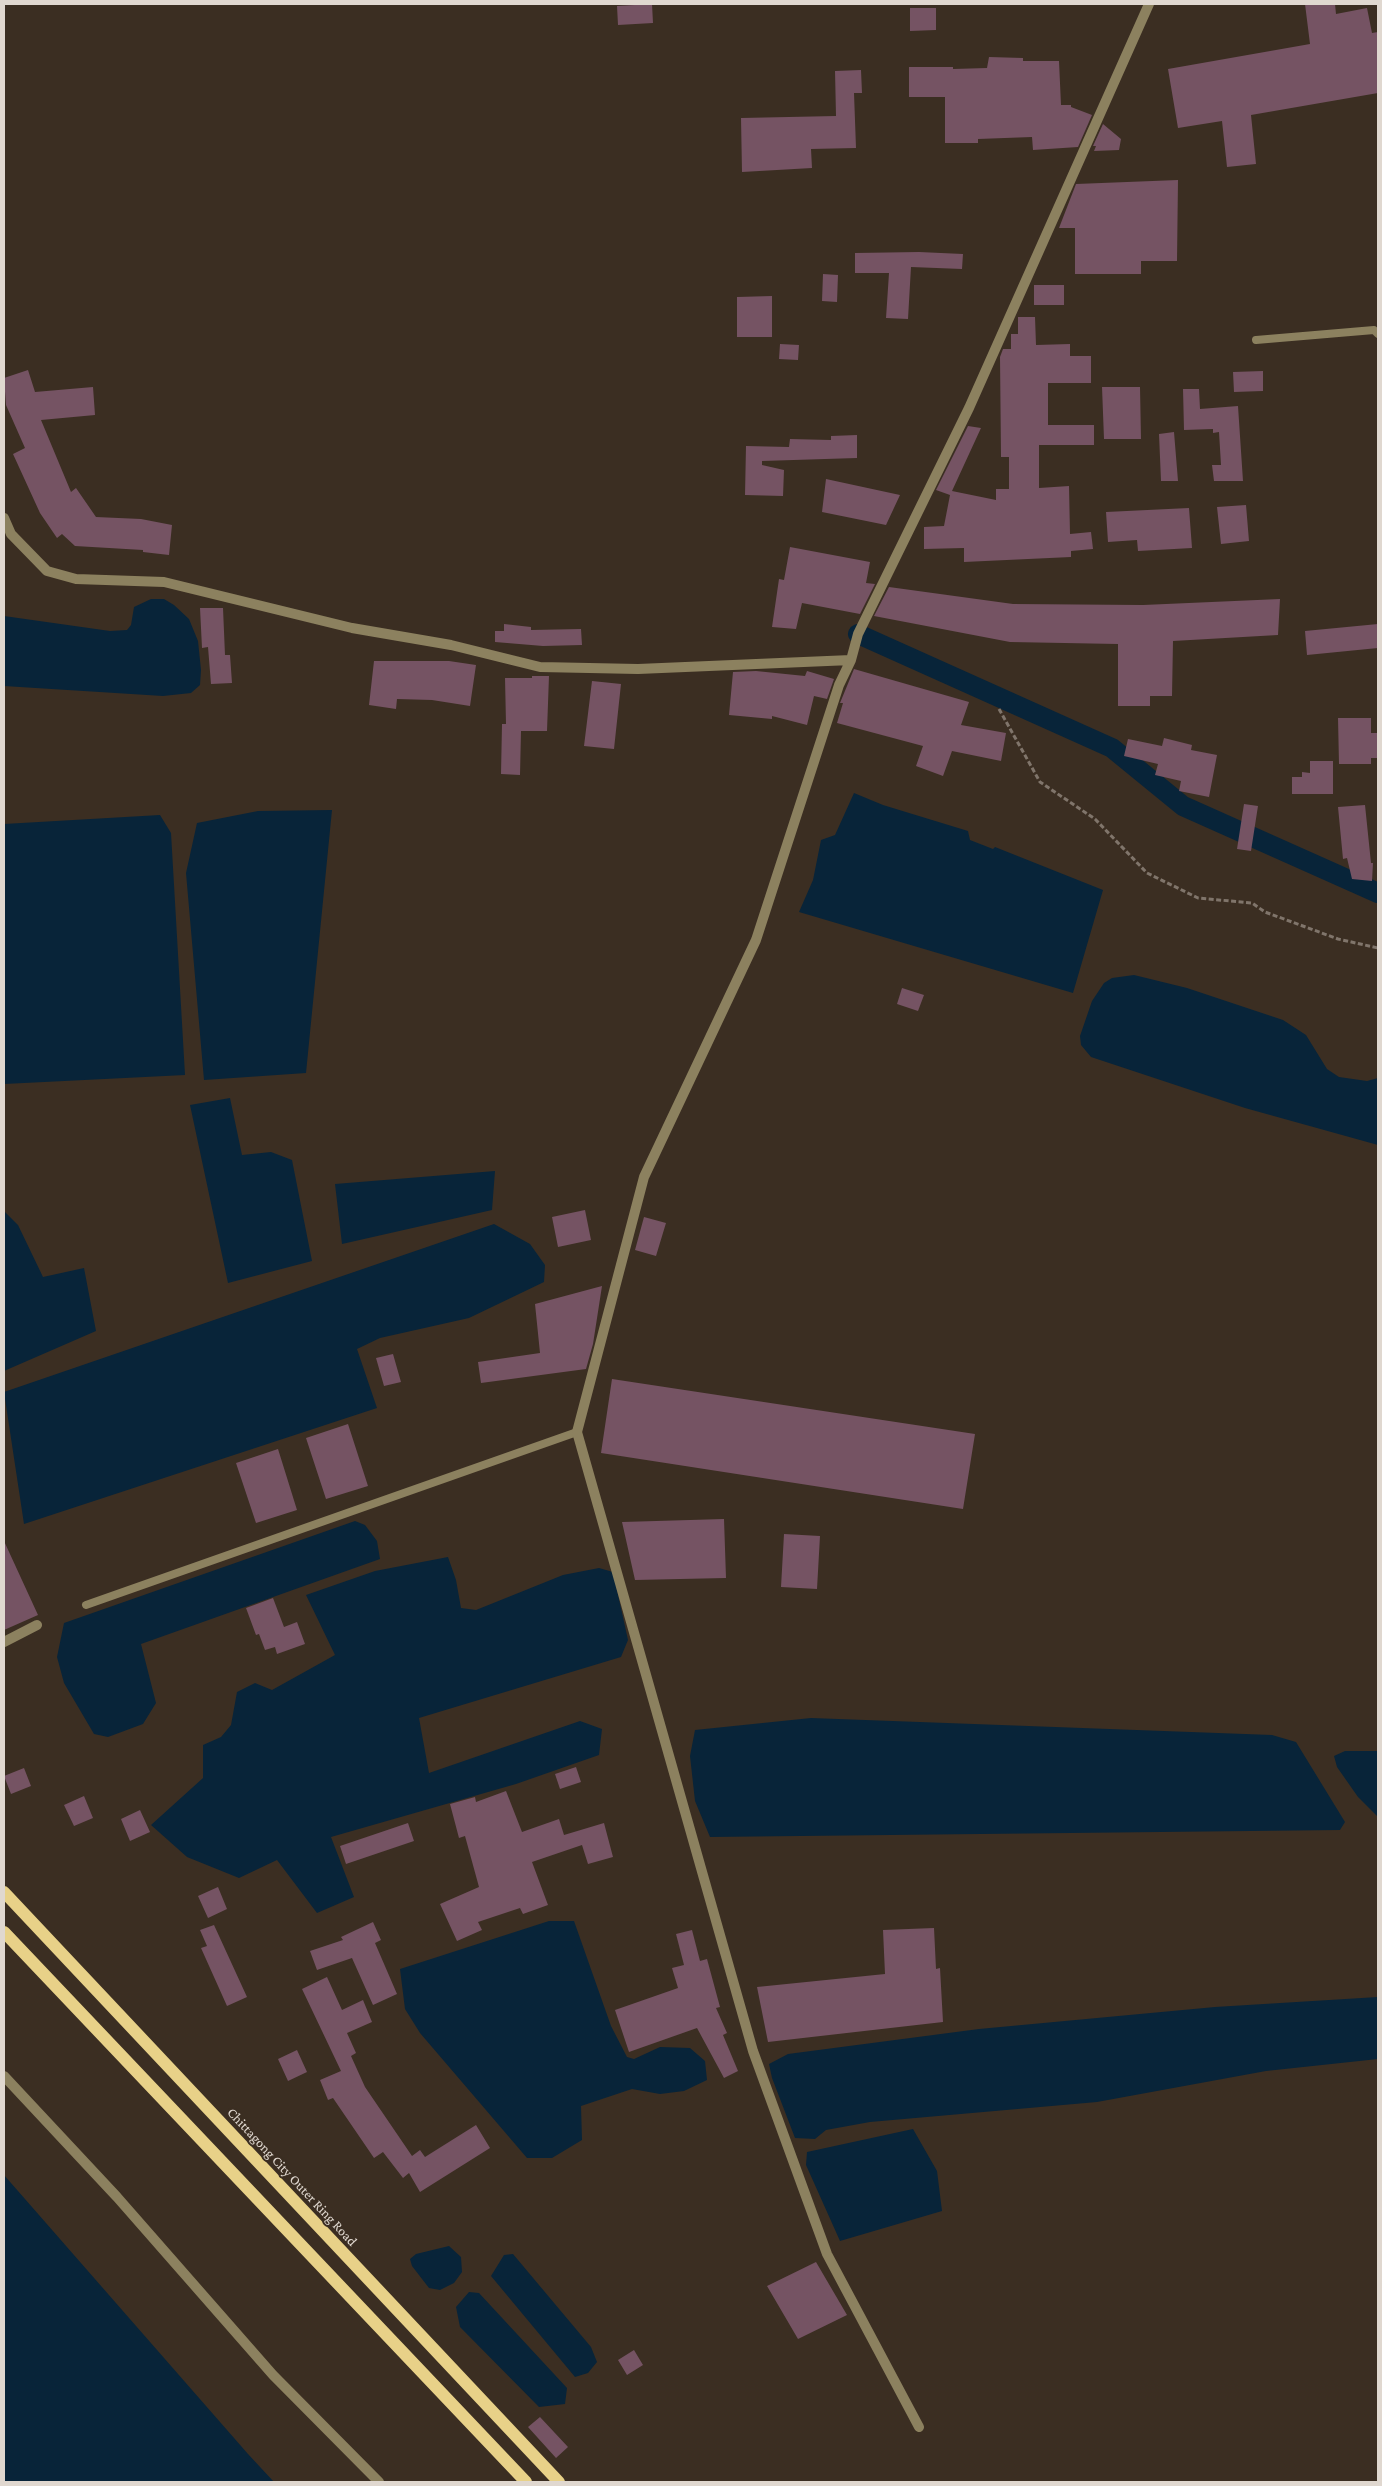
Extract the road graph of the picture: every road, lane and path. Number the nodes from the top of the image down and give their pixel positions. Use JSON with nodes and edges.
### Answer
{"nodes":[{"id":1,"x":1149,"y":4,"type":"edge"},
{"id":2,"x":1378,"y":334,"type":"edge"},
{"id":3,"x":1256,"y":340,"type":"dead end"},
{"id":4,"x":4,"y":518,"type":"edge"},
{"id":5,"x":851,"y":660,"type":"junction"},
{"id":6,"x":999,"y":709,"type":"dead end"},
{"id":7,"x":1378,"y":948,"type":"edge"},
{"id":8,"x":577,"y":1432,"type":"junction"},
{"id":9,"x":86,"y":1605,"type":"dead end"},
{"id":10,"x":37,"y":1625,"type":"dead end"},
{"id":11,"x":4,"y":1642,"type":"edge"},
{"id":12,"x":4,"y":1892,"type":"edge"},
{"id":13,"x":4,"y":1932,"type":"edge"},
{"id":14,"x":4,"y":2076,"type":"edge"},
{"id":15,"x":919,"y":2427,"type":"dead end"},
{"id":16,"x":379,"y":2482,"type":"edge"},
{"id":17,"x":526,"y":2482,"type":"edge"},
{"id":18,"x":559,"y":2482,"type":"edge"}],
"edges":[{"from":1,"to":5,"type":"street"},
{"from":2,"to":3,"type":"lane"},
{"from":4,"to":5,"type":"street"},
{"from":5,"to":8,"type":"street"},
{"from":6,"to":7,"type":"path"},
{"from":8,"to":9,"type":"lane"},
{"from":8,"to":15,"type":"street"},
{"from":10,"to":11,"type":"street"},
{"from":12,"to":18,"type":"main road","name":"Chittagong City Outer Ring Road"},
{"from":13,"to":17,"type":"main road"},
{"from":14,"to":16,"type":"street"}]}
